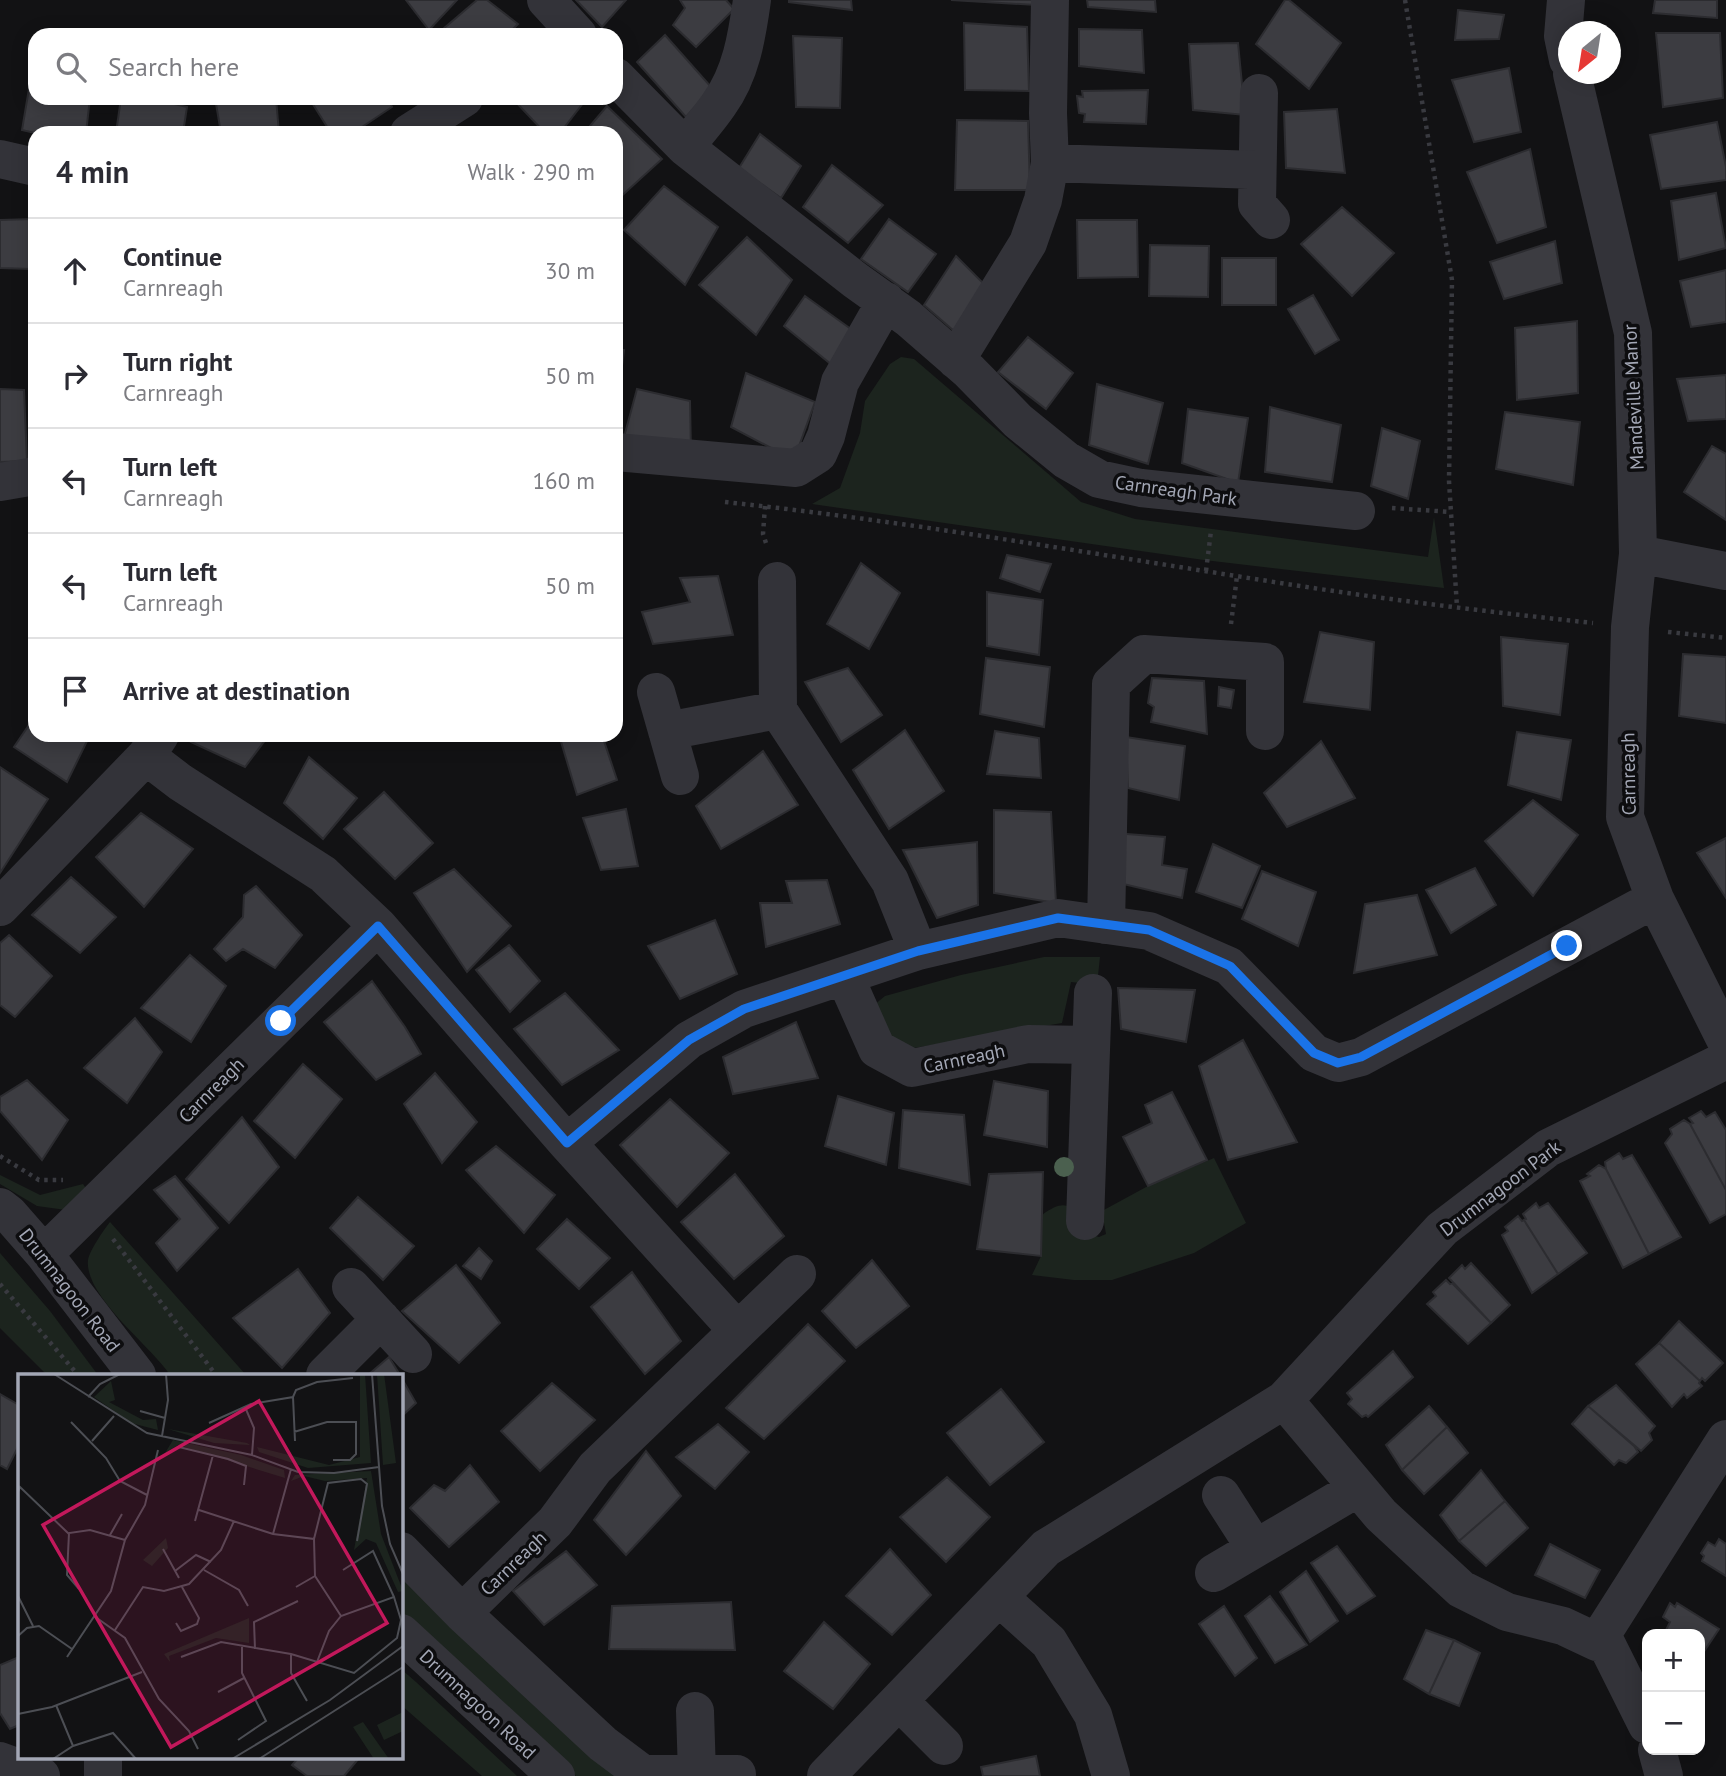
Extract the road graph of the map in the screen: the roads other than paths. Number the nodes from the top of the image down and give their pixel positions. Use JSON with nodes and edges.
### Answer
{"nodes":[{"id":1,"x":751,"y":0,"type":"edge"},
{"id":2,"x":1050,"y":0,"type":"edge"},
{"id":3,"x":1566,"y":0,"type":"edge"},
{"id":4,"x":1564,"y":21,"type":"edge"},
{"id":5,"x":623,"y":84,"type":"edge"},
{"id":6,"x":1574,"y":84,"type":"edge"},
{"id":7,"x":1259,"y":93,"type":"dead end"},
{"id":8,"x":453,"y":105,"type":"edge"},
{"id":9,"x":420,"y":126,"type":"edge"},
{"id":10,"x":685,"y":147,"type":"junction"},
{"id":11,"x":0,"y":159,"type":"edge"},
{"id":12,"x":1049,"y":163,"type":"junction"},
{"id":13,"x":28,"y":165,"type":"edge"},
{"id":14,"x":1256,"y":170,"type":"junction"},
{"id":15,"x":1271,"y":220,"type":"dead end"},
{"id":16,"x":886,"y":301,"type":"junction"},
{"id":17,"x":956,"y":360,"type":"junction"},
{"id":18,"x":623,"y":453,"type":"edge"},
{"id":19,"x":28,"y":477,"type":"edge"},
{"id":20,"x":0,"y":482,"type":"edge"},
{"id":21,"x":1356,"y":511,"type":"road end"},
{"id":22,"x":1639,"y":554,"type":"junction"},
{"id":23,"x":1726,"y":571,"type":"edge"},
{"id":24,"x":777,"y":580,"type":"dead end"},
{"id":25,"x":656,"y":692,"type":"dead end"},
{"id":26,"x":778,"y":710,"type":"junction"},
{"id":27,"x":667,"y":731,"type":"junction"},
{"id":28,"x":1265,"y":731,"type":"dead end"},
{"id":29,"x":153,"y":745,"type":"edge"},
{"id":30,"x":680,"y":776,"type":"dead end"},
{"id":31,"x":1655,"y":899,"type":"junction"},
{"id":32,"x":0,"y":907,"type":"edge"},
{"id":33,"x":1106,"y":925,"type":"junction"},
{"id":34,"x":378,"y":926,"type":"junction"},
{"id":35,"x":918,"y":951,"type":"junction"},
{"id":36,"x":845,"y":977,"type":"junction"},
{"id":37,"x":1093,"y":993,"type":"dead end"},
{"id":38,"x":1726,"y":1041,"type":"edge"},
{"id":39,"x":1091,"y":1045,"type":"junction"},
{"id":40,"x":1726,"y":1060,"type":"edge"},
{"id":41,"x":567,"y":1143,"type":"junction"},
{"id":42,"x":0,"y":1208,"type":"edge"},
{"id":43,"x":1085,"y":1221,"type":"dead end"},
{"id":44,"x":44,"y":1254,"type":"junction"},
{"id":45,"x":797,"y":1274,"type":"dead end"},
{"id":46,"x":351,"y":1287,"type":"dead end"},
{"id":47,"x":381,"y":1319,"type":"junction"},
{"id":48,"x":737,"y":1330,"type":"junction"},
{"id":49,"x":413,"y":1354,"type":"dead end"},
{"id":50,"x":136,"y":1374,"type":"edge"},
{"id":51,"x":326,"y":1374,"type":"edge"},
{"id":52,"x":1284,"y":1400,"type":"junction"},
{"id":53,"x":1726,"y":1439,"type":"edge"},
{"id":54,"x":1358,"y":1488,"type":"junction"},
{"id":55,"x":1221,"y":1495,"type":"dead end"},
{"id":56,"x":1255,"y":1548,"type":"junction"},
{"id":57,"x":402,"y":1552,"type":"edge"},
{"id":58,"x":1214,"y":1573,"type":"dead end"},
{"id":59,"x":999,"y":1598,"type":"junction"},
{"id":60,"x":462,"y":1613,"type":"junction"},
{"id":61,"x":402,"y":1634,"type":"edge"},
{"id":62,"x":1602,"y":1634,"type":"junction"},
{"id":63,"x":899,"y":1701,"type":"junction"},
{"id":64,"x":695,"y":1711,"type":"dead end"},
{"id":65,"x":1642,"y":1715,"type":"edge"},
{"id":66,"x":944,"y":1746,"type":"dead end"},
{"id":67,"x":1658,"y":1755,"type":"edge"},
{"id":68,"x":103,"y":1758,"type":"edge"},
{"id":69,"x":0,"y":1761,"type":"edge"},
{"id":70,"x":697,"y":1774,"type":"junction"},
{"id":71,"x":737,"y":1774,"type":"dead end"},
{"id":72,"x":41,"y":1776,"type":"edge"},
{"id":73,"x":103,"y":1776,"type":"edge"},
{"id":74,"x":556,"y":1776,"type":"edge"},
{"id":75,"x":826,"y":1776,"type":"edge"},
{"id":76,"x":1111,"y":1776,"type":"edge"},
{"id":77,"x":1664,"y":1776,"type":"edge"}],
"edges":[{"from":1,"to":10,"type":"street"},
{"from":2,"to":12,"type":"street"},
{"from":3,"to":4,"type":"street"},
{"from":5,"to":10,"type":"street","name":"Carnreagh Park"},
{"from":6,"to":22,"type":"street","name":"Mandeville Manor"},
{"from":7,"to":14,"type":"street"},
{"from":8,"to":9,"type":"street"},
{"from":10,"to":16,"type":"street","name":"Carnreagh Park"},
{"from":11,"to":13,"type":"street"},
{"from":12,"to":14,"type":"street"},
{"from":12,"to":17,"type":"street"},
{"from":14,"to":15,"type":"street"},
{"from":16,"to":17,"type":"street","name":"Carnreagh Park"},
{"from":16,"to":18,"type":"street"},
{"from":17,"to":21,"type":"street","name":"Carnreagh Park"},
{"from":19,"to":20,"type":"street"},
{"from":22,"to":23,"type":"street"},
{"from":22,"to":31,"type":"street","name":"Carnreagh"},
{"from":24,"to":26,"type":"street"},
{"from":25,"to":27,"type":"street"},
{"from":26,"to":27,"type":"street"},
{"from":26,"to":35,"type":"street"},
{"from":27,"to":30,"type":"street"},
{"from":28,"to":33,"type":"street"},
{"from":29,"to":32,"type":"street"},
{"from":29,"to":34,"type":"street"},
{"from":31,"to":33,"type":"street"},
{"from":31,"to":38,"type":"street"},
{"from":33,"to":35,"type":"street"},
{"from":34,"to":41,"type":"street"},
{"from":34,"to":44,"type":"street","name":"Carnreagh"},
{"from":35,"to":36,"type":"street"},
{"from":36,"to":39,"type":"street","name":"Carnreagh"},
{"from":36,"to":41,"type":"street"},
{"from":37,"to":39,"type":"street"},
{"from":39,"to":43,"type":"street"},
{"from":40,"to":52,"type":"street","name":"Drumnagoon Park"},
{"from":41,"to":48,"type":"street"},
{"from":42,"to":44,"type":"street","name":"Drumnagoon Road"},
{"from":44,"to":50,"type":"street","name":"Drumnagoon Road"},
{"from":45,"to":48,"type":"street","name":"Carnreagh"},
{"from":46,"to":47,"type":"street"},
{"from":47,"to":49,"type":"street"},
{"from":47,"to":51,"type":"street"},
{"from":48,"to":60,"type":"street","name":"Carnreagh"},
{"from":52,"to":54,"type":"street"},
{"from":52,"to":59,"type":"street","name":"Drumnagoon Park"},
{"from":53,"to":62,"type":"street"},
{"from":54,"to":56,"type":"street"},
{"from":54,"to":62,"type":"street"},
{"from":55,"to":56,"type":"street"},
{"from":56,"to":58,"type":"street"},
{"from":57,"to":60,"type":"street"},
{"from":59,"to":63,"type":"street","name":"Drumnagoon Park"},
{"from":59,"to":76,"type":"street"},
{"from":60,"to":70,"type":"street"},
{"from":61,"to":74,"type":"street","name":"Drumnagoon Road"},
{"from":62,"to":65,"type":"street"},
{"from":63,"to":66,"type":"street"},
{"from":63,"to":75,"type":"street","name":"Drumnagoon Park"},
{"from":64,"to":70,"type":"street"},
{"from":67,"to":77,"type":"street"},
{"from":68,"to":73,"type":"street"},
{"from":69,"to":72,"type":"street"},
{"from":70,"to":71,"type":"street"}]}
